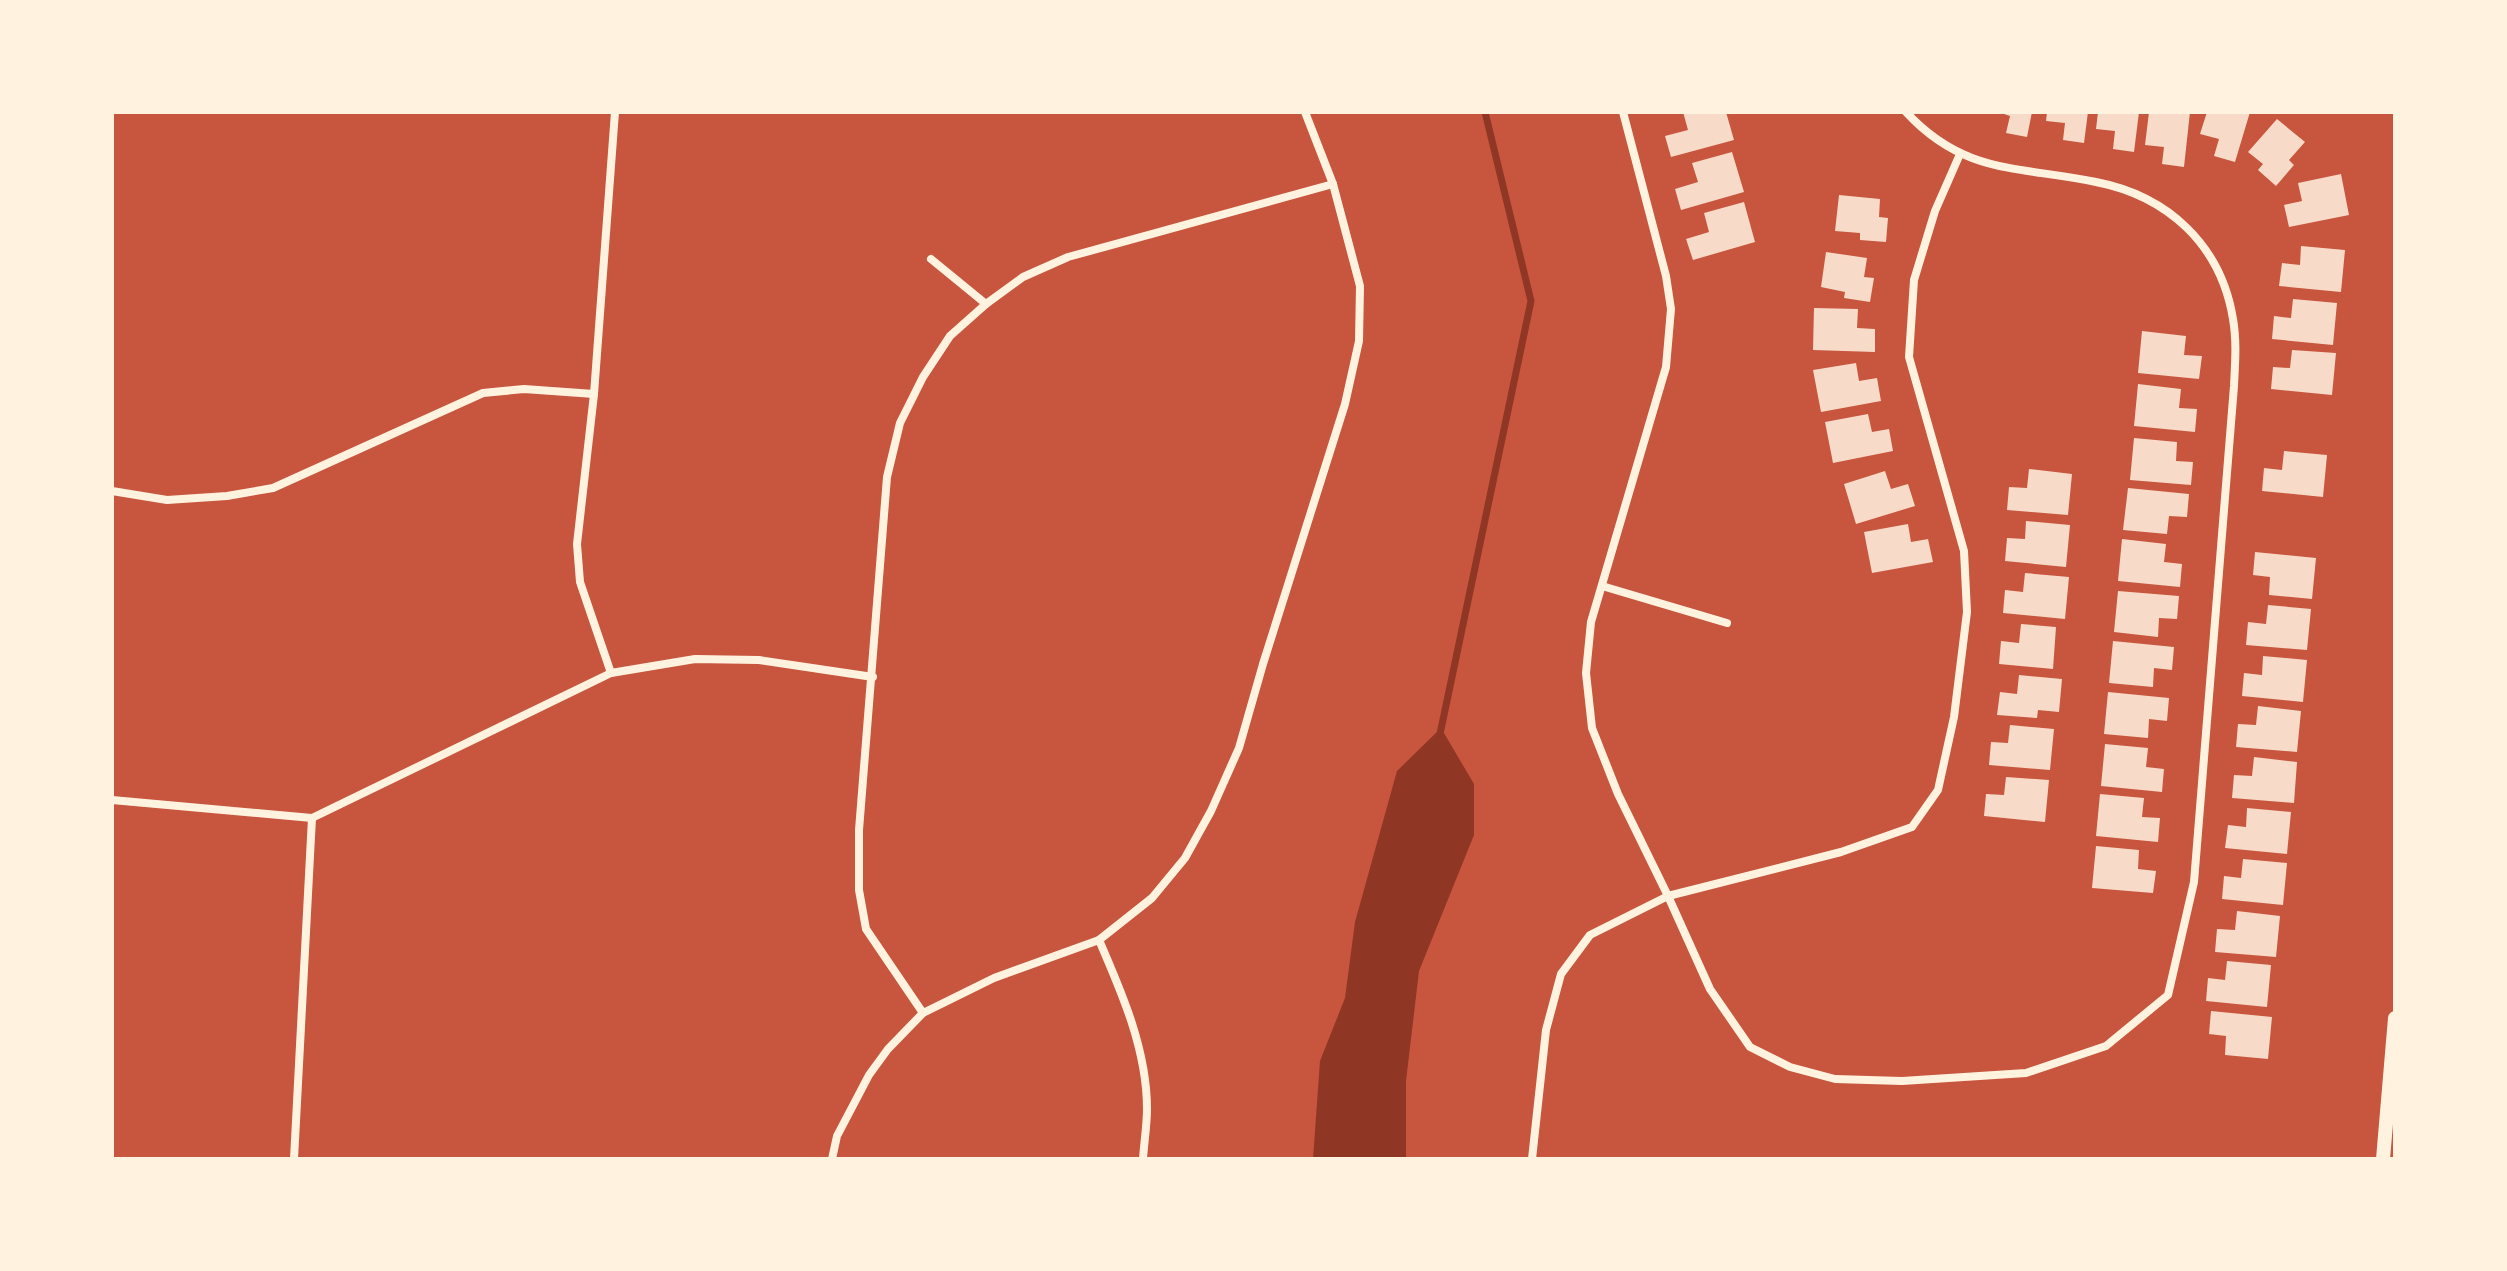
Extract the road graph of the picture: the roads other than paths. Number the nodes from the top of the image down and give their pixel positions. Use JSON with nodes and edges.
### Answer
{"nodes":[{"id":1,"x":615,"y":112,"type":"edge"},
{"id":2,"x":1305,"y":112,"type":"edge"},
{"id":3,"x":1623,"y":112,"type":"edge"},
{"id":4,"x":1906,"y":112,"type":"edge"},
{"id":5,"x":1960,"y":154,"type":"junction"},
{"id":6,"x":1333,"y":184,"type":"junction"},
{"id":7,"x":931,"y":259,"type":"dead end"},
{"id":8,"x":986,"y":304,"type":"junction"},
{"id":9,"x":594,"y":394,"type":"junction"},
{"id":10,"x":112,"y":491,"type":"edge"},
{"id":11,"x":1602,"y":586,"type":"junction"},
{"id":12,"x":1727,"y":623,"type":"dead end"},
{"id":13,"x":611,"y":673,"type":"junction"},
{"id":14,"x":873,"y":677,"type":"junction"},
{"id":15,"x":112,"y":800,"type":"edge"},
{"id":16,"x":312,"y":818,"type":"junction"},
{"id":17,"x":1668,"y":896,"type":"junction"},
{"id":18,"x":1099,"y":940,"type":"junction"},
{"id":19,"x":923,"y":1013,"type":"junction"},
{"id":20,"x":2395,"y":1018,"type":"edge"},
{"id":21,"x":294,"y":1159,"type":"edge"},
{"id":22,"x":832,"y":1159,"type":"edge"},
{"id":23,"x":1143,"y":1159,"type":"edge"},
{"id":24,"x":1532,"y":1159,"type":"edge"},
{"id":25,"x":2383,"y":1159,"type":"edge"}],
"edges":[{"from":1,"to":9,"type":"street"},
{"from":2,"to":6,"type":"street"},
{"from":3,"to":11,"type":"street"},
{"from":4,"to":5,"type":"street"},
{"from":5,"to":17,"type":"street"},
{"from":5,"to":17,"type":"street"},
{"from":6,"to":8,"type":"street"},
{"from":6,"to":18,"type":"street"},
{"from":7,"to":8,"type":"street"},
{"from":8,"to":14,"type":"street"},
{"from":9,"to":10,"type":"street"},
{"from":9,"to":13,"type":"street"},
{"from":11,"to":12,"type":"street"},
{"from":11,"to":17,"type":"street"},
{"from":13,"to":14,"type":"street"},
{"from":13,"to":16,"type":"street"},
{"from":14,"to":19,"type":"street"},
{"from":15,"to":16,"type":"street"},
{"from":16,"to":21,"type":"street"},
{"from":17,"to":24,"type":"street"},
{"from":18,"to":19,"type":"street"},
{"from":18,"to":23,"type":"street"},
{"from":19,"to":22,"type":"street"},
{"from":20,"to":25,"type":"street"}]}
